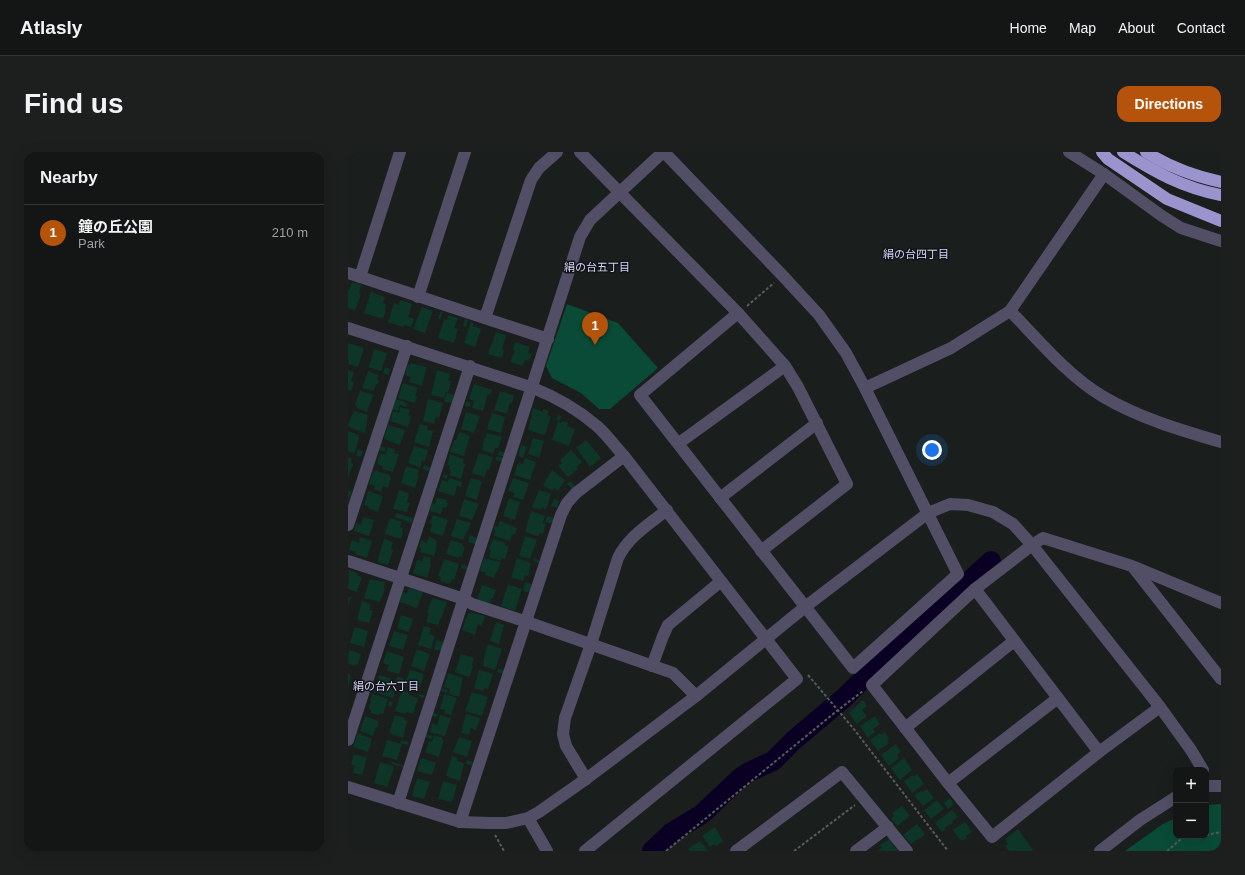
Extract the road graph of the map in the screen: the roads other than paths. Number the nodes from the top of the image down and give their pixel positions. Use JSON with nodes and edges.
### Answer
{"nodes":[{"id":1,"x":400,"y":152,"type":"edge"},
{"id":2,"x":465,"y":152,"type":"edge"},
{"id":3,"x":557,"y":152,"type":"edge"},
{"id":4,"x":580,"y":152,"type":"edge"},
{"id":5,"x":663,"y":152,"type":"edge"},
{"id":6,"x":1069,"y":152,"type":"edge"},
{"id":7,"x":1102,"y":152,"type":"edge"},
{"id":8,"x":1123,"y":152,"type":"edge"},
{"id":9,"x":1146,"y":152,"type":"edge"},
{"id":10,"x":1104,"y":174,"type":"junction"},
{"id":11,"x":1221,"y":182,"type":"edge"},
{"id":12,"x":620,"y":193,"type":"junction"},
{"id":13,"x":1221,"y":194,"type":"edge"},
{"id":14,"x":1221,"y":221,"type":"edge"},
{"id":15,"x":1221,"y":241,"type":"edge"},
{"id":16,"x":354,"y":275,"type":"edge"},
{"id":17,"x":418,"y":297,"type":"junction"},
{"id":18,"x":1010,"y":311,"type":"junction"},
{"id":19,"x":738,"y":314,"type":"junction"},
{"id":20,"x":485,"y":318,"type":"junction"},
{"id":21,"x":348,"y":328,"type":"edge"},
{"id":22,"x":548,"y":339,"type":"junction"},
{"id":23,"x":407,"y":346,"type":"junction"},
{"id":24,"x":470,"y":366,"type":"junction"},
{"id":25,"x":785,"y":366,"type":"junction"},
{"id":26,"x":533,"y":388,"type":"junction"},
{"id":27,"x":865,"y":388,"type":"junction"},
{"id":28,"x":817,"y":423,"type":"junction"},
{"id":29,"x":1221,"y":442,"type":"edge"},
{"id":30,"x":678,"y":443,"type":"junction"},
{"id":31,"x":624,"y":456,"type":"junction"},
{"id":32,"x":720,"y":498,"type":"junction"},
{"id":33,"x":666,"y":510,"type":"junction"},
{"id":34,"x":928,"y":514,"type":"junction"},
{"id":35,"x":348,"y":525,"type":"edge"},
{"id":36,"x":1032,"y":545,"type":"junction"},
{"id":37,"x":761,"y":551,"type":"junction"},
{"id":38,"x":348,"y":561,"type":"edge"},
{"id":39,"x":1132,"y":566,"type":"junction"},
{"id":40,"x":401,"y":578,"type":"junction"},
{"id":41,"x":720,"y":582,"type":"junction"},
{"id":42,"x":976,"y":589,"type":"junction"},
{"id":43,"x":464,"y":599,"type":"junction"},
{"id":44,"x":1221,"y":603,"type":"edge"},
{"id":45,"x":805,"y":607,"type":"junction"},
{"id":46,"x":527,"y":622,"type":"junction"},
{"id":47,"x":766,"y":638,"type":"junction"},
{"id":48,"x":1014,"y":642,"type":"junction"},
{"id":49,"x":591,"y":644,"type":"junction"},
{"id":50,"x":652,"y":666,"type":"junction"},
{"id":51,"x":1221,"y":679,"type":"edge"},
{"id":52,"x":696,"y":696,"type":"junction"},
{"id":53,"x":1058,"y":698,"type":"junction"},
{"id":54,"x":1160,"y":708,"type":"junction"},
{"id":55,"x":905,"y":728,"type":"junction"},
{"id":56,"x":348,"y":740,"type":"edge"},
{"id":57,"x":1099,"y":752,"type":"junction"},
{"id":58,"x":1201,"y":767,"type":"edge"},
{"id":59,"x":586,"y":779,"type":"junction"},
{"id":60,"x":948,"y":783,"type":"junction"},
{"id":61,"x":348,"y":787,"type":"edge"},
{"id":62,"x":1173,"y":799,"type":"edge"},
{"id":63,"x":398,"y":803,"type":"junction"},
{"id":64,"x":528,"y":818,"type":"junction"},
{"id":65,"x":460,"y":822,"type":"junction"},
{"id":66,"x":888,"y":827,"type":"junction"},
{"id":67,"x":738,"y":850,"type":"edge"},
{"id":68,"x":547,"y":851,"type":"edge"},
{"id":69,"x":585,"y":851,"type":"edge"},
{"id":70,"x":856,"y":851,"type":"edge"},
{"id":71,"x":906,"y":851,"type":"edge"},
{"id":72,"x":1100,"y":851,"type":"edge"}],
"edges":[{"from":1,"to":16,"type":"street"},
{"from":2,"to":17,"type":"street"},
{"from":3,"to":20,"type":"street"},
{"from":4,"to":12,"type":"street"},
{"from":5,"to":12,"type":"street"},
{"from":5,"to":27,"type":"street"},
{"from":6,"to":10,"type":"street"},
{"from":7,"to":14,"type":"highway"},
{"from":8,"to":13,"type":"highway"},
{"from":9,"to":11,"type":"highway"},
{"from":10,"to":15,"type":"street"},
{"from":10,"to":18,"type":"street"},
{"from":12,"to":19,"type":"street"},
{"from":12,"to":22,"type":"street"},
{"from":16,"to":17,"type":"street"},
{"from":17,"to":20,"type":"street"},
{"from":18,"to":27,"type":"street"},
{"from":18,"to":29,"type":"street"},
{"from":19,"to":25,"type":"street"},
{"from":19,"to":30,"type":"street"},
{"from":20,"to":22,"type":"street"},
{"from":21,"to":23,"type":"street"},
{"from":22,"to":26,"type":"street"},
{"from":23,"to":24,"type":"street"},
{"from":23,"to":35,"type":"street"},
{"from":24,"to":26,"type":"street"},
{"from":24,"to":40,"type":"street"},
{"from":25,"to":28,"type":"street"},
{"from":25,"to":30,"type":"street"},
{"from":26,"to":31,"type":"street"},
{"from":26,"to":43,"type":"street"},
{"from":27,"to":34,"type":"street"},
{"from":28,"to":32,"type":"street"},
{"from":28,"to":37,"type":"street"},
{"from":30,"to":32,"type":"street"},
{"from":31,"to":33,"type":"street"},
{"from":31,"to":46,"type":"street"},
{"from":32,"to":37,"type":"street"},
{"from":33,"to":41,"type":"street"},
{"from":33,"to":49,"type":"street"},
{"from":34,"to":36,"type":"street"},
{"from":34,"to":45,"type":"street"},
{"from":34,"to":45,"type":"street"},
{"from":36,"to":39,"type":"street"},
{"from":36,"to":42,"type":"street"},
{"from":36,"to":54,"type":"street"},
{"from":37,"to":45,"type":"street"},
{"from":38,"to":40,"type":"street"},
{"from":39,"to":44,"type":"street"},
{"from":39,"to":51,"type":"street"},
{"from":40,"to":43,"type":"street"},
{"from":40,"to":56,"type":"street"},
{"from":41,"to":47,"type":"street"},
{"from":41,"to":50,"type":"street"},
{"from":42,"to":48,"type":"street"},
{"from":42,"to":55,"type":"street"},
{"from":43,"to":46,"type":"street"},
{"from":43,"to":63,"type":"street"},
{"from":45,"to":47,"type":"street"},
{"from":46,"to":49,"type":"street"},
{"from":46,"to":65,"type":"street"},
{"from":47,"to":52,"type":"street"},
{"from":47,"to":69,"type":"street"},
{"from":48,"to":53,"type":"street"},
{"from":48,"to":55,"type":"street"},
{"from":49,"to":50,"type":"street"},
{"from":49,"to":59,"type":"street"},
{"from":50,"to":52,"type":"street"},
{"from":52,"to":59,"type":"street"},
{"from":53,"to":57,"type":"street"},
{"from":53,"to":60,"type":"street"},
{"from":54,"to":57,"type":"street"},
{"from":54,"to":58,"type":"street"},
{"from":55,"to":60,"type":"street"},
{"from":57,"to":60,"type":"street"},
{"from":59,"to":64,"type":"street"},
{"from":61,"to":63,"type":"street"},
{"from":62,"to":72,"type":"street"},
{"from":63,"to":65,"type":"street"},
{"from":64,"to":65,"type":"street"},
{"from":64,"to":68,"type":"street"},
{"from":66,"to":67,"type":"street"},
{"from":66,"to":70,"type":"street"},
{"from":66,"to":71,"type":"street"}]}
